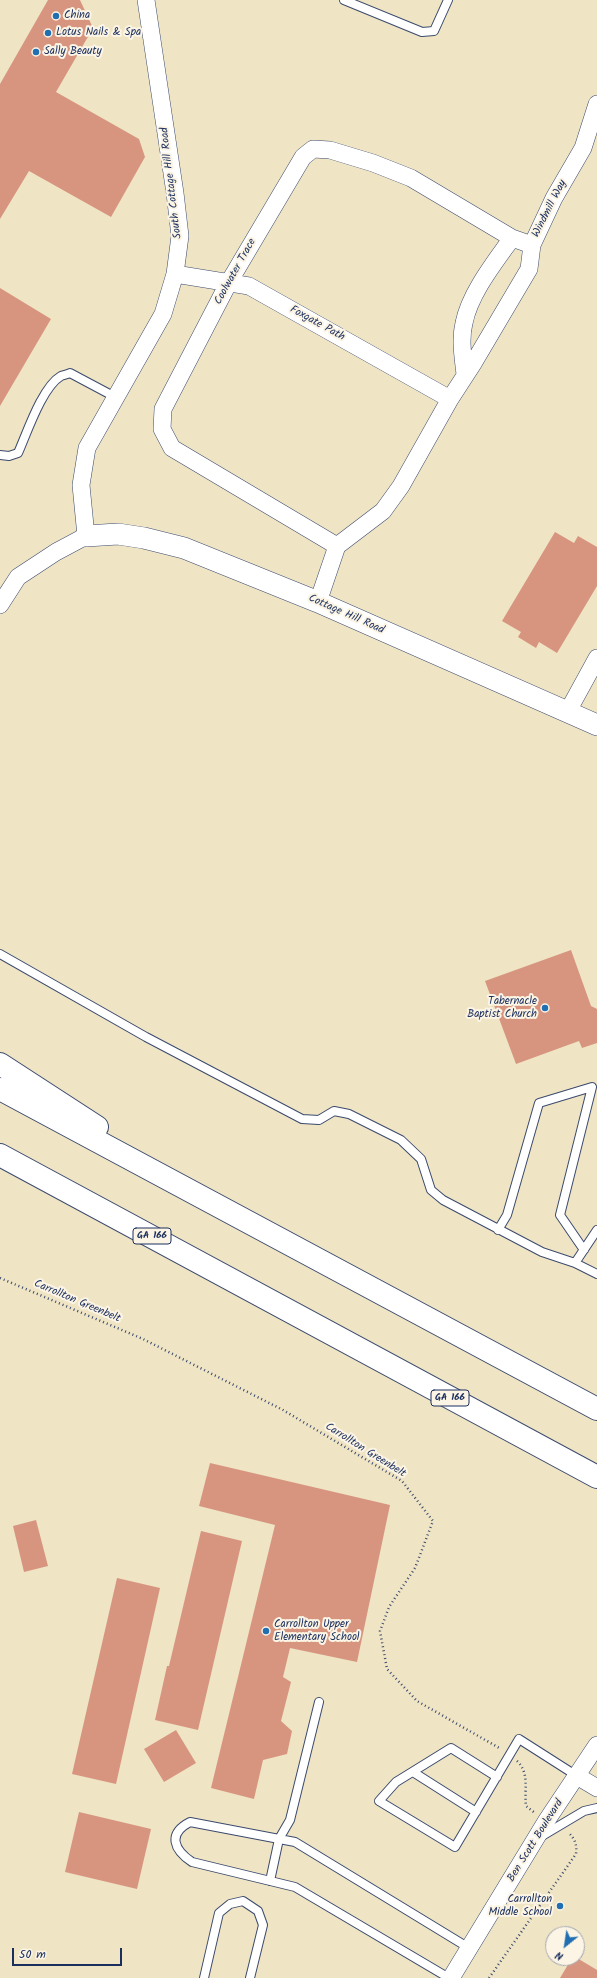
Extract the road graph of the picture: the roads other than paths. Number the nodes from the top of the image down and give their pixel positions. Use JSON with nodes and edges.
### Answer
{"nodes":[{"id":1,"x":146,"y":0,"type":"edge"},
{"id":2,"x":344,"y":0,"type":"edge"},
{"id":3,"x":448,"y":0,"type":"edge"},
{"id":4,"x":597,"y":104,"type":"edge"},
{"id":5,"x":512,"y":238,"type":"junction"},
{"id":6,"x":532,"y":245,"type":"junction"},
{"id":7,"x":175,"y":274,"type":"junction"},
{"id":8,"x":229,"y":282,"type":"junction"},
{"id":9,"x":465,"y":374,"type":"junction"},
{"id":10,"x":116,"y":398,"type":"junction"},
{"id":11,"x":450,"y":399,"type":"junction"},
{"id":12,"x":0,"y":455,"type":"edge"},
{"id":13,"x":86,"y":536,"type":"junction"},
{"id":14,"x":337,"y":546,"type":"junction"},
{"id":15,"x":318,"y":602,"type":"junction"},
{"id":16,"x":0,"y":605,"type":"edge"},
{"id":17,"x":597,"y":658,"type":"edge"},
{"id":18,"x":568,"y":711,"type":"junction"},
{"id":19,"x":597,"y":725,"type":"edge"},
{"id":20,"x":0,"y":954,"type":"edge"},
{"id":21,"x":0,"y":1064,"type":"edge"},
{"id":22,"x":594,"y":1086,"type":"edge"},
{"id":23,"x":0,"y":1089,"type":"edge"},
{"id":24,"x":0,"y":1155,"type":"edge"},
{"id":25,"x":178,"y":1185,"type":"junction"},
{"id":26,"x":498,"y":1230,"type":"junction"},
{"id":27,"x":597,"y":1230,"type":"edge"},
{"id":28,"x":584,"y":1250,"type":"junction"},
{"id":29,"x":576,"y":1263,"type":"junction"},
{"id":30,"x":597,"y":1274,"type":"edge"},
{"id":31,"x":597,"y":1409,"type":"edge"},
{"id":32,"x":597,"y":1477,"type":"edge"},
{"id":33,"x":319,"y":1702,"type":"dead end"},
{"id":34,"x":597,"y":1745,"type":"edge"},
{"id":35,"x":413,"y":1772,"type":"junction"},
{"id":36,"x":577,"y":1776,"type":"junction"},
{"id":37,"x":497,"y":1777,"type":"junction"},
{"id":38,"x":597,"y":1788,"type":"edge"},
{"id":39,"x":597,"y":1808,"type":"edge"},
{"id":40,"x":476,"y":1812,"type":"junction"},
{"id":41,"x":279,"y":1839,"type":"junction"},
{"id":42,"x":535,"y":1840,"type":"junction"},
{"id":43,"x":270,"y":1881,"type":"junction"},
{"id":44,"x":469,"y":1948,"type":"junction"},
{"id":45,"x":204,"y":1978,"type":"edge"},
{"id":46,"x":250,"y":1978,"type":"edge"},
{"id":47,"x":450,"y":1978,"type":"edge"}],
"edges":[{"from":1,"to":7,"type":"street","name":"South Cottage Hill Road"},
{"from":2,"to":3,"type":"lane"},
{"from":4,"to":6,"type":"street","name":"Windmill Way"},
{"from":5,"to":6,"type":"street","name":"Coolwater Trace"},
{"from":5,"to":8,"type":"street","name":"Coolwater Trace"},
{"from":5,"to":9,"type":"street"},
{"from":6,"to":9,"type":"street","name":"Windmill Way"},
{"from":7,"to":8,"type":"street","name":"Foxgate Path"},
{"from":7,"to":10,"type":"street","name":"South Cottage Hill Road"},
{"from":8,"to":11,"type":"street","name":"Foxgate Path"},
{"from":8,"to":14,"type":"street","name":"Coolwater Trace"},
{"from":9,"to":11,"type":"street","name":"Windmill Way"},
{"from":10,"to":12,"type":"lane"},
{"from":10,"to":13,"type":"street","name":"South Cottage Hill Road"},
{"from":11,"to":14,"type":"street","name":"Windmill Way"},
{"from":13,"to":15,"type":"street","name":"Cottage Hill Road"},
{"from":13,"to":16,"type":"street"},
{"from":14,"to":15,"type":"street"},
{"from":15,"to":18,"type":"street","name":"Cottage Hill Road"},
{"from":17,"to":18,"type":"street"},
{"from":18,"to":19,"type":"street","name":"Cottage Hill Road"},
{"from":20,"to":26,"type":"lane"},
{"from":21,"to":25,"type":"highway"},
{"from":22,"to":26,"type":"lane"},
{"from":22,"to":28,"type":"lane"},
{"from":23,"to":25,"type":"highway"},
{"from":24,"to":32,"type":"highway","number":"GA 166"},
{"from":25,"to":31,"type":"highway"},
{"from":26,"to":29,"type":"lane"},
{"from":27,"to":28,"type":"lane"},
{"from":28,"to":29,"type":"lane"},
{"from":29,"to":30,"type":"lane"},
{"from":33,"to":41,"type":"lane"},
{"from":34,"to":36,"type":"street","name":"Ben Scott Boulevard"},
{"from":35,"to":37,"type":"lane"},
{"from":35,"to":40,"type":"lane"},
{"from":35,"to":40,"type":"lane"},
{"from":36,"to":37,"type":"lane"},
{"from":36,"to":38,"type":"street"},
{"from":36,"to":42,"type":"street","name":"Ben Scott Boulevard"},
{"from":37,"to":40,"type":"lane"},
{"from":39,"to":42,"type":"lane"},
{"from":41,"to":43,"type":"lane"},
{"from":41,"to":43,"type":"lane"},
{"from":41,"to":44,"type":"lane"},
{"from":42,"to":44,"type":"street","name":"Ben Scott Boulevard"},
{"from":43,"to":47,"type":"lane"},
{"from":44,"to":47,"type":"street","name":"Ben Scott Boulevard"},
{"from":45,"to":46,"type":"lane"}]}
